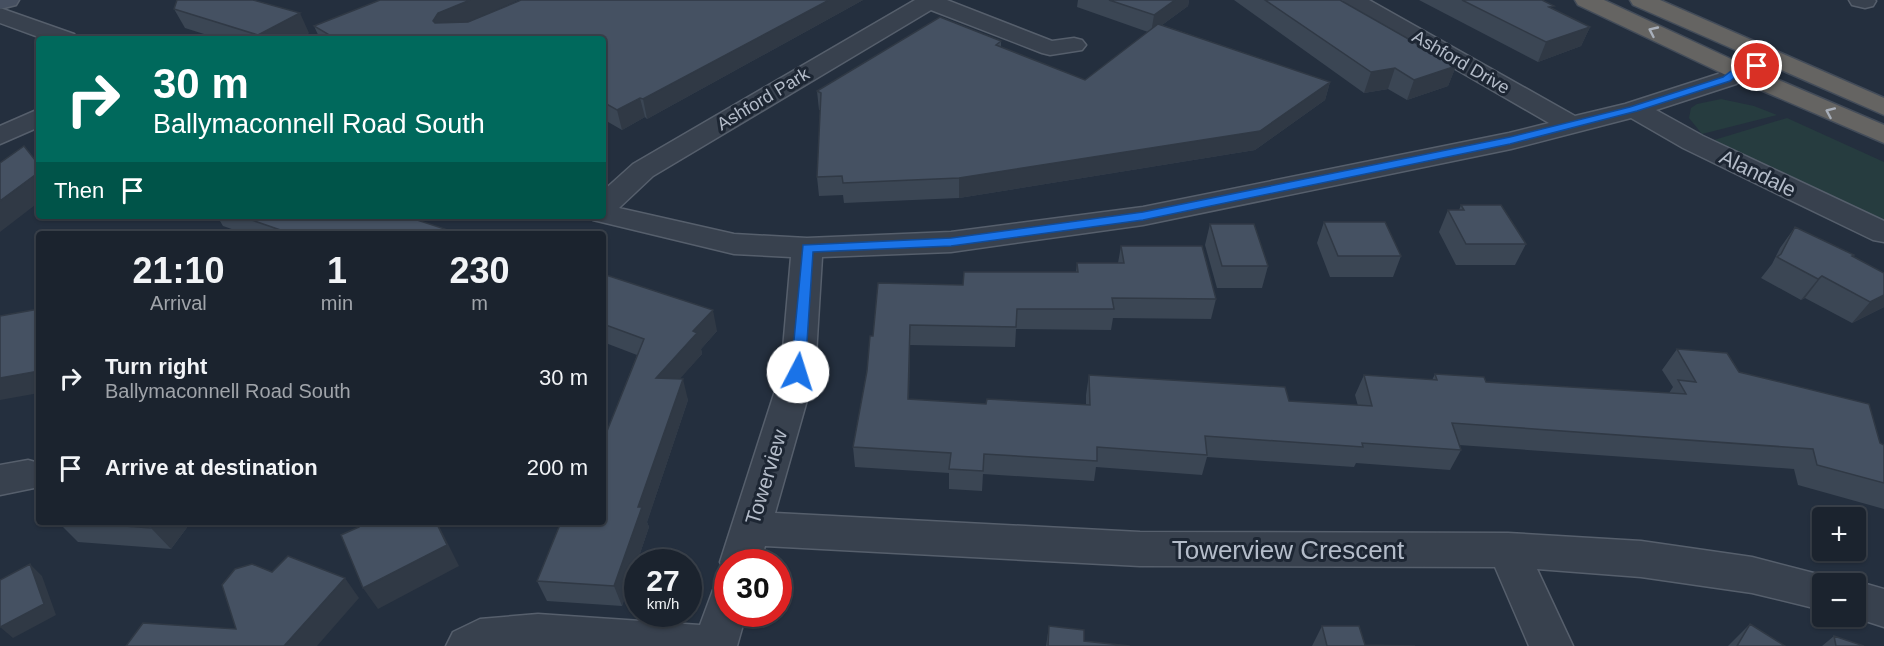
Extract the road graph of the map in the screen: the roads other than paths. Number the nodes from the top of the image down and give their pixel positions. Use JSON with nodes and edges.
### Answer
{"nodes":[{"id":1,"x":8,"y":0,"type":"edge"},
{"id":2,"x":930,"y":0,"type":"edge"},
{"id":3,"x":1353,"y":0,"type":"edge"},
{"id":4,"x":1586,"y":0,"type":"edge"},
{"id":5,"x":1641,"y":0,"type":"edge"},
{"id":6,"x":0,"y":2,"type":"edge"},
{"id":7,"x":0,"y":15,"type":"edge"},
{"id":8,"x":58,"y":36,"type":"edge"},
{"id":9,"x":1074,"y":45,"type":"dead end"},
{"id":10,"x":1777,"y":62,"type":"junction"},
{"id":11,"x":1737,"y":71,"type":"junction"},
{"id":12,"x":1884,"y":107,"type":"edge"},
{"id":13,"x":1634,"y":109,"type":"junction"},
{"id":14,"x":36,"y":118,"type":"edge"},
{"id":15,"x":1569,"y":124,"type":"junction"},
{"id":16,"x":1884,"y":135,"type":"edge"},
{"id":17,"x":0,"y":136,"type":"edge"},
{"id":18,"x":606,"y":204,"type":"edge"},
{"id":19,"x":606,"y":215,"type":"edge"},
{"id":20,"x":1884,"y":233,"type":"edge"},
{"id":21,"x":807,"y":248,"type":"junction"},
{"id":22,"x":745,"y":545,"type":"edge"},
{"id":23,"x":1508,"y":550,"type":"junction"},
{"id":24,"x":1812,"y":589,"type":"edge"},
{"id":25,"x":1866,"y":603,"type":"edge"},
{"id":26,"x":1884,"y":608,"type":"edge"},
{"id":27,"x":721,"y":627,"type":"edge"},
{"id":28,"x":468,"y":646,"type":"edge"},
{"id":29,"x":715,"y":646,"type":"edge"},
{"id":30,"x":1551,"y":646,"type":"edge"}],
"edges":[{"from":1,"to":6,"type":"main road"},
{"from":2,"to":9,"type":"street"},
{"from":2,"to":18,"type":"street","name":"Ashford Park"},
{"from":3,"to":15,"type":"street","name":"Ashford Drive"},
{"from":11,"to":4,"type":"highway","one_way":true},
{"from":5,"to":10,"type":"highway"},
{"from":7,"to":8,"type":"street"},
{"from":10,"to":11,"type":"street"},
{"from":10,"to":12,"type":"highway"},
{"from":11,"to":13,"type":"street"},
{"from":16,"to":11,"type":"highway","one_way":true},
{"from":13,"to":15,"type":"street"},
{"from":13,"to":20,"type":"street","name":"Alandale"},
{"from":14,"to":17,"type":"street"},
{"from":15,"to":21,"type":"street"},
{"from":19,"to":21,"type":"street"},
{"from":21,"to":22,"type":"street","name":"Towerview"},
{"from":22,"to":23,"type":"street","name":"Towerview Crescent"},
{"from":23,"to":24,"type":"street","name":"Towerview Crescent"},
{"from":23,"to":30,"type":"street"},
{"from":25,"to":26,"type":"street"},
{"from":27,"to":29,"type":"street"},
{"from":28,"to":29,"type":"street"}]}
